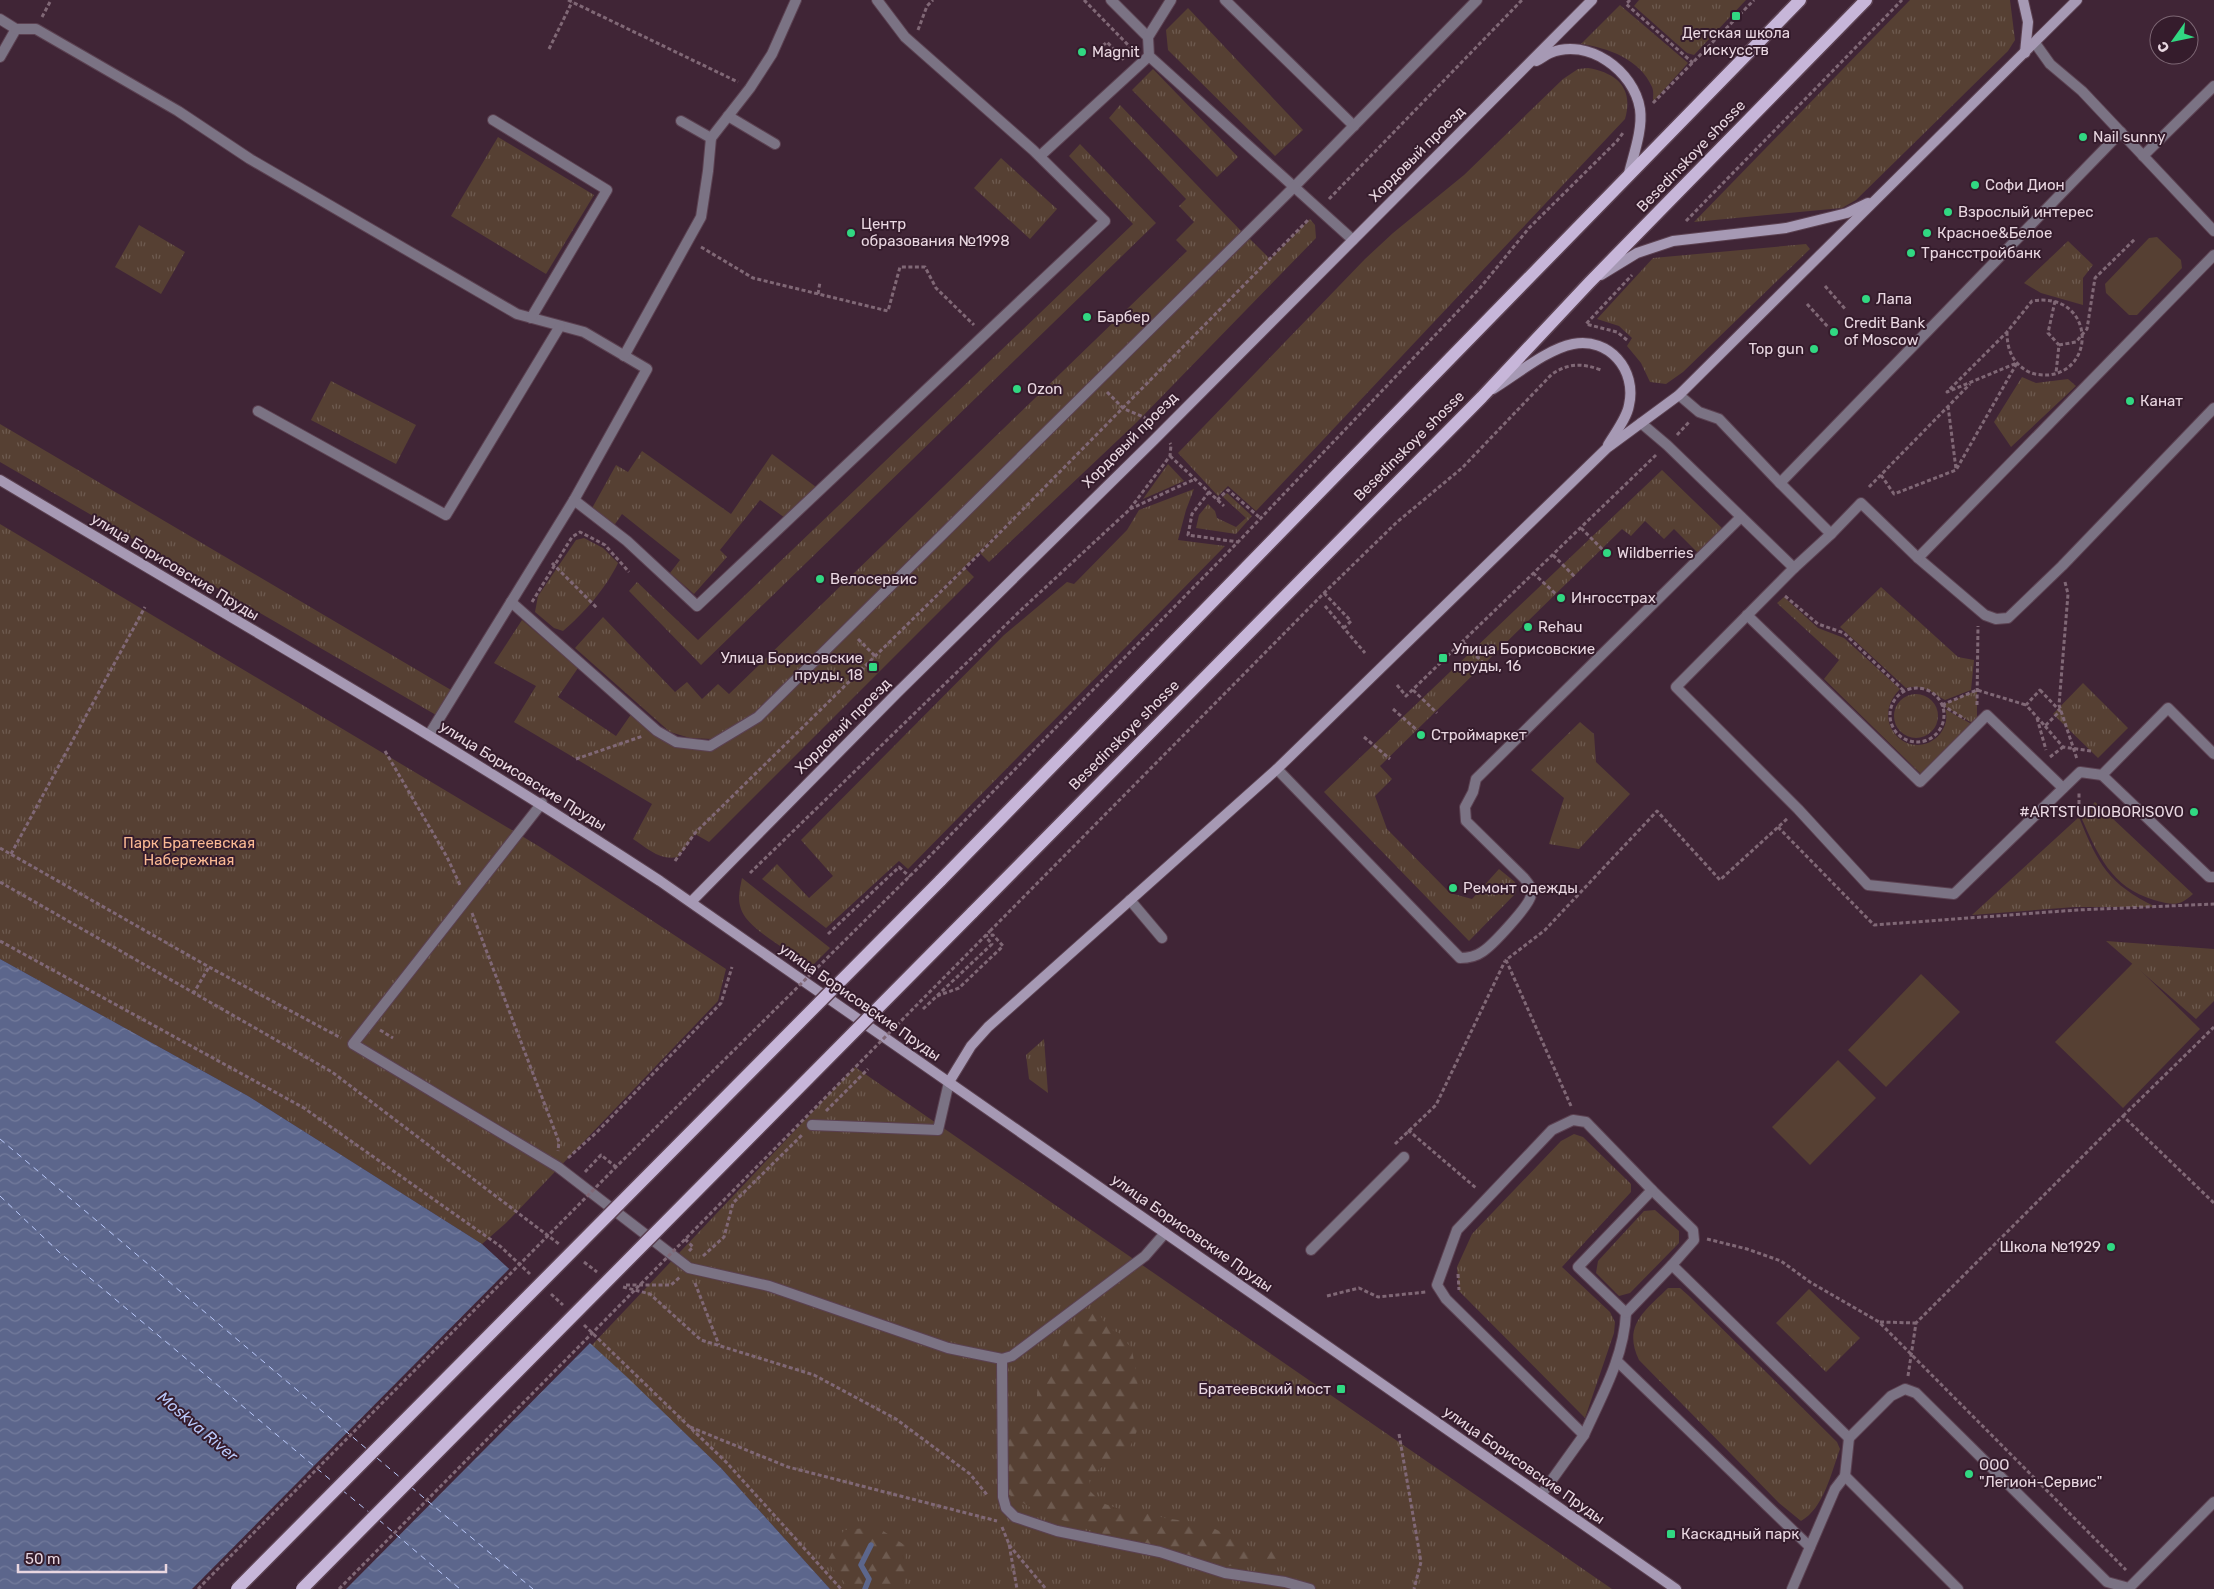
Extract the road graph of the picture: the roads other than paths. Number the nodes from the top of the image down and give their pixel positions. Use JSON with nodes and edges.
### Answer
{"nodes":[{"id":1,"x":796,"y":0,"type":"edge"},
{"id":2,"x":877,"y":0,"type":"edge"},
{"id":3,"x":1111,"y":0,"type":"edge"},
{"id":4,"x":1171,"y":0,"type":"edge"},
{"id":5,"x":1225,"y":0,"type":"edge"},
{"id":6,"x":1477,"y":0,"type":"edge"},
{"id":7,"x":1592,"y":0,"type":"edge"},
{"id":8,"x":1800,"y":0,"type":"edge"},
{"id":9,"x":1866,"y":0,"type":"edge"},
{"id":10,"x":2024,"y":0,"type":"edge"},
{"id":11,"x":2078,"y":0,"type":"edge"},
{"id":12,"x":0,"y":19,"type":"edge"},
{"id":13,"x":16,"y":29,"type":"junction"},
{"id":14,"x":1148,"y":37,"type":"junction"},
{"id":15,"x":2035,"y":43,"type":"junction"},
{"id":16,"x":2025,"y":53,"type":"junction"},
{"id":17,"x":1149,"y":56,"type":"junction"},
{"id":18,"x":0,"y":57,"type":"edge"},
{"id":19,"x":1519,"y":73,"type":"junction"},
{"id":20,"x":2214,"y":86,"type":"edge"},
{"id":21,"x":728,"y":116,"type":"junction"},
{"id":22,"x":493,"y":120,"type":"dead end"},
{"id":23,"x":681,"y":122,"type":"dead end"},
{"id":24,"x":1354,"y":126,"type":"junction"},
{"id":25,"x":2121,"y":132,"type":"junction"},
{"id":26,"x":711,"y":138,"type":"junction"},
{"id":27,"x":775,"y":144,"type":"dead end"},
{"id":28,"x":1040,"y":156,"type":"junction"},
{"id":29,"x":2143,"y":156,"type":"junction"},
{"id":30,"x":1628,"y":177,"type":"junction"},
{"id":31,"x":1293,"y":188,"type":"junction"},
{"id":32,"x":1876,"y":199,"type":"junction"},
{"id":33,"x":2214,"y":231,"type":"edge"},
{"id":34,"x":1353,"y":240,"type":"junction"},
{"id":35,"x":2214,"y":255,"type":"edge"},
{"id":36,"x":1589,"y":282,"type":"junction"},
{"id":37,"x":531,"y":318,"type":"junction"},
{"id":38,"x":560,"y":326,"type":"junction"},
{"id":39,"x":624,"y":356,"type":"junction"},
{"id":40,"x":1679,"y":395,"type":"junction"},
{"id":41,"x":1482,"y":397,"type":"junction"},
{"id":42,"x":2214,"y":408,"type":"edge"},
{"id":43,"x":258,"y":410,"type":"dead end"},
{"id":44,"x":1640,"y":423,"type":"junction"},
{"id":45,"x":1607,"y":448,"type":"junction"},
{"id":46,"x":0,"y":480,"type":"edge"},
{"id":47,"x":1780,"y":483,"type":"junction"},
{"id":48,"x":574,"y":500,"type":"junction"},
{"id":49,"x":1741,"y":517,"type":"junction"},
{"id":50,"x":1832,"y":534,"type":"junction"},
{"id":51,"x":1918,"y":558,"type":"junction"},
{"id":52,"x":1794,"y":568,"type":"junction"},
{"id":53,"x":511,"y":602,"type":"junction"},
{"id":54,"x":1747,"y":615,"type":"junction"},
{"id":55,"x":430,"y":735,"type":"junction"},
{"id":56,"x":2214,"y":754,"type":"edge"},
{"id":57,"x":1277,"y":770,"type":"junction"},
{"id":58,"x":2102,"y":775,"type":"junction"},
{"id":59,"x":2063,"y":788,"type":"junction"},
{"id":60,"x":542,"y":804,"type":"junction"},
{"id":61,"x":2214,"y":878,"type":"edge"},
{"id":62,"x":1130,"y":900,"type":"junction"},
{"id":63,"x":691,"y":902,"type":"junction"},
{"id":64,"x":1162,"y":938,"type":"dead end"},
{"id":65,"x":949,"y":1082,"type":"junction"},
{"id":66,"x":812,"y":1125,"type":"dead end"},
{"id":67,"x":1404,"y":1157,"type":"dead end"},
{"id":68,"x":1652,"y":1190,"type":"junction"},
{"id":69,"x":1166,"y":1233,"type":"junction"},
{"id":70,"x":1311,"y":1250,"type":"dead end"},
{"id":71,"x":1672,"y":1265,"type":"junction"},
{"id":72,"x":1626,"y":1313,"type":"junction"},
{"id":73,"x":1002,"y":1359,"type":"junction"},
{"id":74,"x":1618,"y":1362,"type":"junction"},
{"id":75,"x":1584,"y":1435,"type":"junction"},
{"id":76,"x":1849,"y":1438,"type":"junction"},
{"id":77,"x":1845,"y":1476,"type":"junction"},
{"id":78,"x":1541,"y":1495,"type":"junction"},
{"id":79,"x":2214,"y":1502,"type":"edge"},
{"id":80,"x":1810,"y":1547,"type":"junction"},
{"id":81,"x":237,"y":1589,"type":"edge"},
{"id":82,"x":302,"y":1589,"type":"edge"},
{"id":83,"x":1310,"y":1589,"type":"edge"},
{"id":84,"x":1676,"y":1589,"type":"edge"},
{"id":85,"x":1792,"y":1589,"type":"edge"},
{"id":86,"x":1958,"y":1589,"type":"edge"}],
"edges":[{"from":1,"to":21,"type":"street"},
{"from":2,"to":28,"type":"street"},
{"from":3,"to":14,"type":"street"},
{"from":4,"to":14,"type":"street"},
{"from":5,"to":24,"type":"street"},
{"from":6,"to":24,"type":"street"},
{"from":7,"to":19,"type":"main road","name":"Хордовый проезд"},
{"from":8,"to":30,"type":"main road","name":"Besedinskoye shosse"},
{"from":9,"to":36,"type":"main road","name":"Besedinskoye shosse"},
{"from":10,"to":16,"type":"main road"},
{"from":11,"to":15,"type":"main road"},
{"from":12,"to":13,"type":"street"},
{"from":13,"to":18,"type":"street"},
{"from":13,"to":37,"type":"street"},
{"from":14,"to":17,"type":"street"},
{"from":15,"to":16,"type":"main road"},
{"from":15,"to":25,"type":"street"},
{"from":16,"to":32,"type":"main road"},
{"from":17,"to":28,"type":"street"},
{"from":17,"to":31,"type":"street"},
{"from":19,"to":30,"type":"main road"},
{"from":19,"to":34,"type":"main road","name":"Хордовый проезд"},
{"from":20,"to":29,"type":"street"},
{"from":21,"to":26,"type":"street"},
{"from":21,"to":27,"type":"street"},
{"from":22,"to":37,"type":"street"},
{"from":23,"to":26,"type":"street"},
{"from":24,"to":31,"type":"street"},
{"from":25,"to":29,"type":"street"},
{"from":25,"to":47,"type":"street"},
{"from":26,"to":39,"type":"street"},
{"from":28,"to":48,"type":"street"},
{"from":29,"to":33,"type":"street"},
{"from":30,"to":81,"type":"main road","name":"Besedinskoye shosse","bridge":true},
{"from":31,"to":34,"type":"street"},
{"from":31,"to":53,"type":"street"},
{"from":32,"to":36,"type":"main road"},
{"from":32,"to":40,"type":"main road"},
{"from":34,"to":63,"type":"main road","name":"Хордовый проезд"},
{"from":35,"to":51,"type":"street"},
{"from":36,"to":41,"type":"main road","name":"Besedinskoye shosse"},
{"from":37,"to":38,"type":"street"},
{"from":38,"to":39,"type":"street"},
{"from":38,"to":43,"type":"street"},
{"from":39,"to":48,"type":"street"},
{"from":40,"to":44,"type":"main road"},
{"from":40,"to":47,"type":"street"},
{"from":41,"to":45,"type":"main road"},
{"from":41,"to":82,"type":"main road","name":"Besedinskoye shosse","bridge":true},
{"from":42,"to":51,"type":"street"},
{"from":44,"to":45,"type":"main road"},
{"from":44,"to":49,"type":"street"},
{"from":45,"to":57,"type":"main road"},
{"from":46,"to":55,"type":"main road","name":"улица Борисовские Пруды"},
{"from":47,"to":50,"type":"street"},
{"from":48,"to":53,"type":"street"},
{"from":49,"to":52,"type":"street"},
{"from":49,"to":57,"type":"street"},
{"from":50,"to":51,"type":"street"},
{"from":50,"to":52,"type":"street"},
{"from":52,"to":54,"type":"street"},
{"from":53,"to":55,"type":"street"},
{"from":54,"to":59,"type":"street"},
{"from":54,"to":59,"type":"street"},
{"from":55,"to":60,"type":"main road","name":"улица Борисовские Пруды"},
{"from":56,"to":58,"type":"street"},
{"from":57,"to":62,"type":"main road"},
{"from":58,"to":59,"type":"street"},
{"from":58,"to":61,"type":"street"},
{"from":60,"to":63,"type":"main road","name":"улица Борисовские Пруды"},
{"from":60,"to":73,"type":"street"},
{"from":62,"to":64,"type":"street"},
{"from":62,"to":65,"type":"main road"},
{"from":63,"to":65,"type":"main road","name":"улица Борисовские Пруды"},
{"from":65,"to":66,"type":"street"},
{"from":65,"to":69,"type":"main road","name":"улица Борисовские Пруды"},
{"from":67,"to":70,"type":"street"},
{"from":68,"to":71,"type":"street"},
{"from":68,"to":72,"type":"street"},
{"from":68,"to":75,"type":"street"},
{"from":69,"to":73,"type":"street"},
{"from":69,"to":78,"type":"main road","name":"улица Борисовские Пруды"},
{"from":71,"to":72,"type":"street"},
{"from":71,"to":76,"type":"street"},
{"from":72,"to":74,"type":"street"},
{"from":73,"to":83,"type":"street"},
{"from":74,"to":75,"type":"street"},
{"from":74,"to":80,"type":"street"},
{"from":75,"to":78,"type":"street"},
{"from":76,"to":77,"type":"street"},
{"from":76,"to":79,"type":"street"},
{"from":77,"to":80,"type":"street"},
{"from":77,"to":86,"type":"street"},
{"from":78,"to":84,"type":"main road","name":"улица Борисовские Пруды"},
{"from":80,"to":85,"type":"street"}]}
